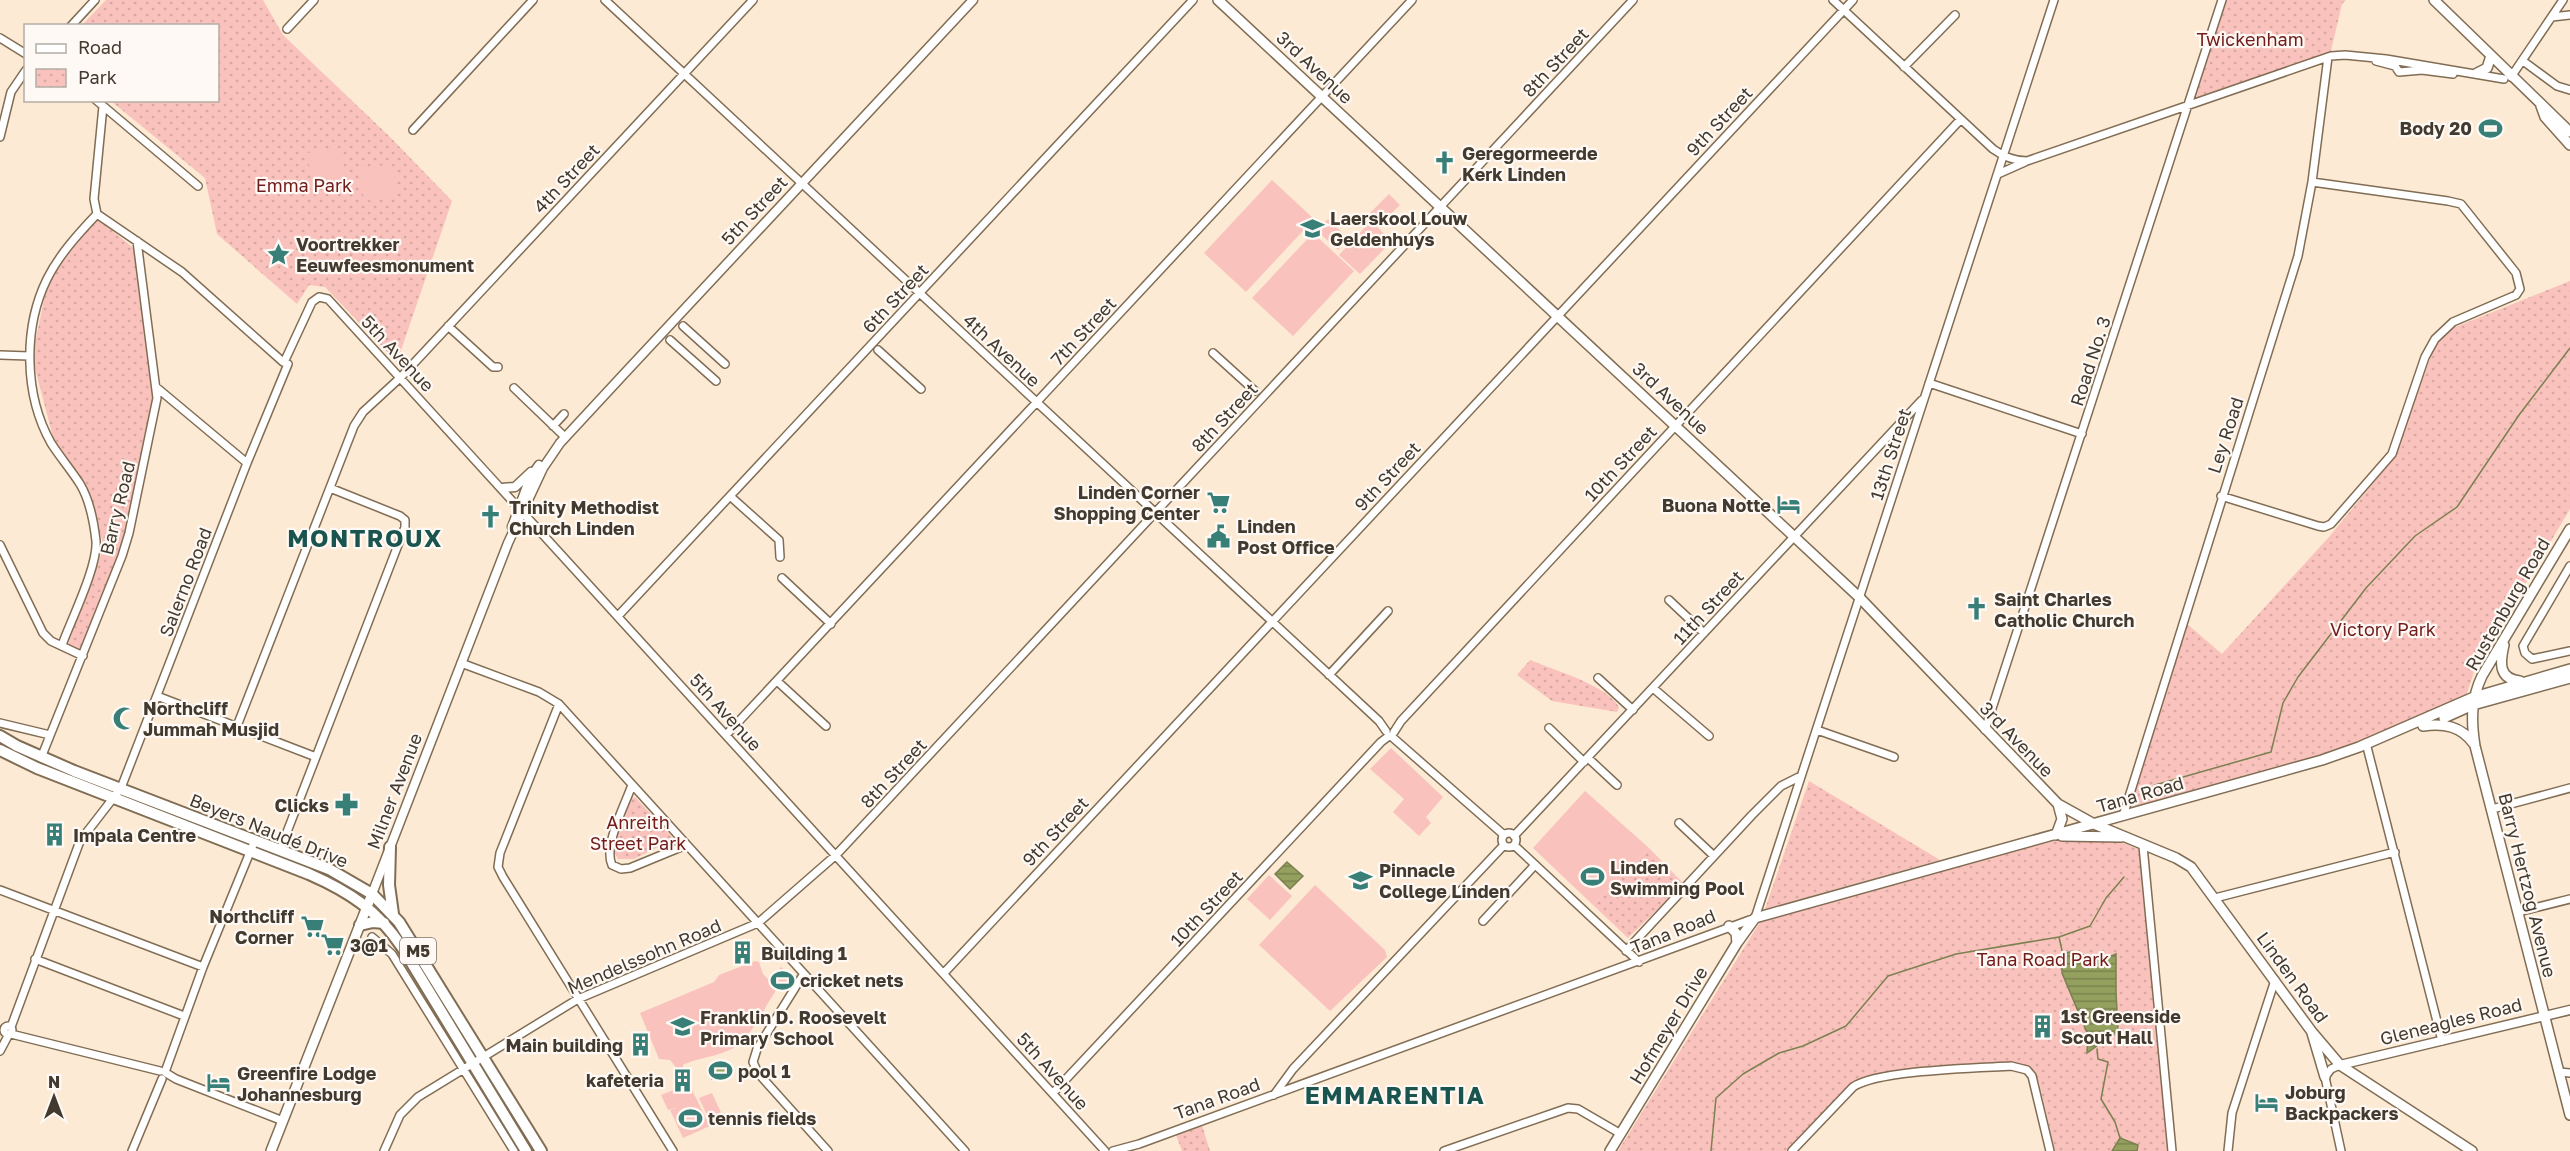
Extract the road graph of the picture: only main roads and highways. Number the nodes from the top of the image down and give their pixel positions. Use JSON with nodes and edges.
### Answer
{"nodes":[{"id":1,"x":1218,"y":0,"type":"edge"},
{"id":2,"x":2434,"y":0,"type":"edge"},
{"id":3,"x":2491,"y":56,"type":"junction"},
{"id":4,"x":2477,"y":73,"type":"road end"},
{"id":5,"x":2541,"y":106,"type":"junction"},
{"id":6,"x":2570,"y":132,"type":"edge"},
{"id":7,"x":2570,"y":145,"type":"edge"},
{"id":8,"x":2570,"y":529,"type":"edge"},
{"id":9,"x":2506,"y":637,"type":"junction"},
{"id":10,"x":2570,"y":669,"type":"edge"},
{"id":11,"x":2570,"y":678,"type":"edge"},
{"id":12,"x":2529,"y":680,"type":"junction"},
{"id":13,"x":2473,"y":701,"type":"junction"},
{"id":14,"x":2423,"y":726,"type":"junction"},
{"id":15,"x":0,"y":736,"type":"edge"},
{"id":16,"x":2364,"y":745,"type":"junction"},
{"id":17,"x":2475,"y":746,"type":"junction"},
{"id":18,"x":0,"y":750,"type":"edge"},
{"id":19,"x":39,"y":763,"type":"junction"},
{"id":20,"x":2058,"y":804,"type":"junction"},
{"id":21,"x":2122,"y":816,"type":"junction"},
{"id":22,"x":2094,"y":824,"type":"junction"},
{"id":23,"x":2053,"y":836,"type":"junction"},
{"id":24,"x":2123,"y":836,"type":"junction"},
{"id":25,"x":253,"y":845,"type":"junction"},
{"id":26,"x":390,"y":847,"type":"road end"},
{"id":27,"x":372,"y":894,"type":"junction"},
{"id":28,"x":367,"y":906,"type":"junction"},
{"id":29,"x":393,"y":914,"type":"junction"},
{"id":30,"x":1755,"y":918,"type":"joint"},
{"id":31,"x":384,"y":923,"type":"junction"},
{"id":32,"x":360,"y":925,"type":"junction"},
{"id":33,"x":1730,"y":926,"type":"road end"},
{"id":34,"x":1737,"y":943,"type":"junction"},
{"id":35,"x":2312,"y":1032,"type":"junction"},
{"id":36,"x":2325,"y":1077,"type":"road end"},
{"id":37,"x":2570,"y":1115,"type":"edge"},
{"id":38,"x":271,"y":1151,"type":"edge"},
{"id":39,"x":526,"y":1151,"type":"edge"},
{"id":40,"x":541,"y":1151,"type":"edge"},
{"id":41,"x":1610,"y":1151,"type":"edge"},
{"id":42,"x":2472,"y":1151,"type":"edge"}],
"edges":[{"from":1,"to":20,"type":"main road","name":"3rd Avenue"},
{"from":2,"to":3,"type":"main road"},
{"from":3,"to":4,"type":"main road"},
{"from":3,"to":5,"type":"main road"},
{"from":5,"to":6,"type":"main road"},
{"from":5,"to":7,"type":"main road"},
{"from":8,"to":9,"type":"main road","name":"Rustenburg Road"},
{"from":9,"to":12,"type":"main road"},
{"from":9,"to":13,"type":"main road","name":"Rustenburg Road"},
{"from":10,"to":12,"type":"main road"},
{"from":11,"to":13,"type":"main road"},
{"from":12,"to":13,"type":"main road"},
{"from":13,"to":14,"type":"main road","name":"Tana Road"},
{"from":13,"to":16,"type":"main road","name":"Tana Road"},
{"from":13,"to":17,"type":"main road","name":"Barry Hertzog Avenue"},
{"from":14,"to":16,"type":"main road","name":"Tana Road"},
{"from":14,"to":17,"type":"main road"},
{"from":15,"to":19,"type":"main road","name":"Beyers Naudé Drive","number":"M5"},
{"from":16,"to":21,"type":"main road","name":"Tana Road"},
{"from":17,"to":37,"type":"main road","name":"Barry Hertzog Avenue"},
{"from":18,"to":19,"type":"main road","name":"Beyers Naudé Drive","number":"M5"},
{"from":19,"to":25,"type":"main road","name":"Beyers Naudé Drive","number":"M5"},
{"from":20,"to":22,"type":"main road","name":"3rd Avenue"},
{"from":20,"to":23,"type":"main road"},
{"from":21,"to":22,"type":"main road","name":"Tana Road"},
{"from":21,"to":24,"type":"main road"},
{"from":22,"to":23,"type":"main road","name":"Tana Road"},
{"from":22,"to":24,"type":"main road","name":"Linden Road"},
{"from":23,"to":24,"type":"main road"},
{"from":23,"to":30,"type":"main road","name":"Tana Road"},
{"from":24,"to":35,"type":"main road","name":"Linden Road"},
{"from":25,"to":27,"type":"main road","name":"Beyers Naudé Drive","number":"M5"},
{"from":25,"to":28,"type":"main road","name":"Beyers Naudé Drive","number":"M5"},
{"from":26,"to":29,"type":"main road"},
{"from":27,"to":28,"type":"main road","name":"Milner Avenue"},
{"from":27,"to":29,"type":"main road","name":"Beyers Naudé Drive","number":"M5"},
{"from":28,"to":31,"type":"main road","name":"Beyers Naudé Drive","number":"M5"},
{"from":28,"to":32,"type":"main road","name":"Milner Avenue"},
{"from":29,"to":40,"type":"main road","name":"Beyers Naudé Drive","number":"M5"},
{"from":30,"to":34,"type":"main road","name":"Hofmeyer Drive"},
{"from":31,"to":32,"type":"main road"},
{"from":31,"to":39,"type":"main road","name":"Beyers Naudé Drive","number":"M5"},
{"from":32,"to":38,"type":"main road","name":"Milner Avenue"},
{"from":33,"to":34,"type":"main road"},
{"from":34,"to":41,"type":"main road","name":"Hofmeyer Drive"},
{"from":35,"to":36,"type":"main road"},
{"from":35,"to":42,"type":"main road","name":"Linden Road"}]}
